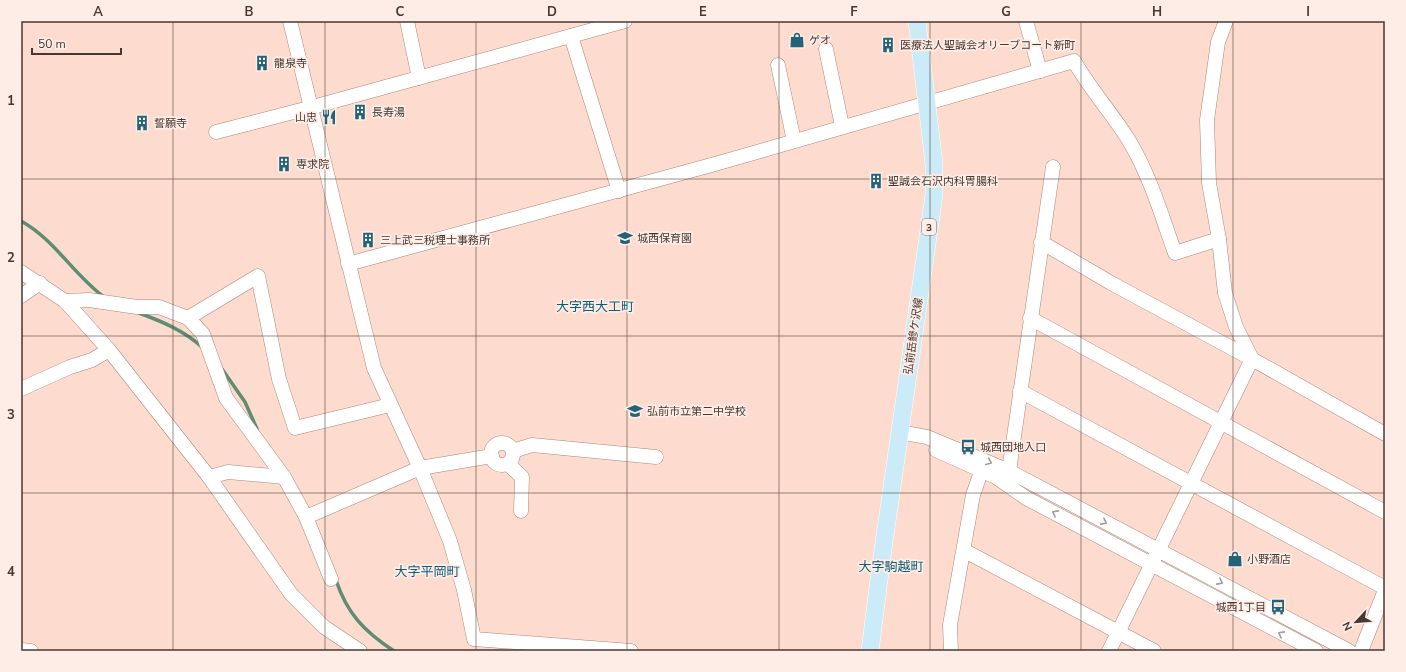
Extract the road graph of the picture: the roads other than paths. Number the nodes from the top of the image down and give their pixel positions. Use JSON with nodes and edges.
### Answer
{"nodes":[{"id":1,"x":290,"y":21,"type":"edge"},
{"id":2,"x":407,"y":21,"type":"edge"},
{"id":3,"x":625,"y":21,"type":"edge"},
{"id":4,"x":917,"y":21,"type":"edge"},
{"id":5,"x":1026,"y":21,"type":"edge"},
{"id":6,"x":1226,"y":21,"type":"edge"},
{"id":7,"x":593,"y":25,"type":"edge"},
{"id":8,"x":571,"y":36,"type":"junction"},
{"id":9,"x":826,"y":49,"type":"dead end"},
{"id":10,"x":778,"y":65,"type":"dead end"},
{"id":11,"x":1040,"y":71,"type":"junction"},
{"id":12,"x":419,"y":78,"type":"junction"},
{"id":13,"x":928,"y":103,"type":"junction"},
{"id":14,"x":309,"y":108,"type":"junction"},
{"id":15,"x":842,"y":126,"type":"junction"},
{"id":16,"x":216,"y":132,"type":"dead end"},
{"id":17,"x":794,"y":141,"type":"junction"},
{"id":18,"x":1053,"y":167,"type":"dead end"},
{"id":19,"x":619,"y":191,"type":"junction"},
{"id":20,"x":1219,"y":239,"type":"junction"},
{"id":21,"x":1041,"y":242,"type":"junction"},
{"id":22,"x":348,"y":264,"type":"junction"},
{"id":23,"x":21,"y":272,"type":"edge"},
{"id":24,"x":40,"y":283,"type":"junction"},
{"id":25,"x":21,"y":296,"type":"edge"},
{"id":26,"x":65,"y":301,"type":"junction"},
{"id":27,"x":188,"y":318,"type":"junction"},
{"id":28,"x":1030,"y":318,"type":"junction"},
{"id":29,"x":109,"y":350,"type":"junction"},
{"id":30,"x":1252,"y":359,"type":"junction"},
{"id":31,"x":21,"y":389,"type":"edge"},
{"id":32,"x":1020,"y":391,"type":"junction"},
{"id":33,"x":390,"y":405,"type":"junction"},
{"id":34,"x":1222,"y":423,"type":"junction"},
{"id":35,"x":899,"y":432,"type":"junction"},
{"id":36,"x":1385,"y":434,"type":"edge"},
{"id":37,"x":656,"y":456,"type":"dead end"},
{"id":38,"x":511,"y":457,"type":"junction"},
{"id":39,"x":420,"y":468,"type":"junction"},
{"id":40,"x":1009,"y":471,"type":"junction"},
{"id":41,"x":981,"y":472,"type":"junction"},
{"id":42,"x":209,"y":477,"type":"junction"},
{"id":43,"x":284,"y":477,"type":"junction"},
{"id":44,"x":1191,"y":482,"type":"junction"},
{"id":45,"x":521,"y":511,"type":"dead end"},
{"id":46,"x":1385,"y":512,"type":"edge"},
{"id":47,"x":306,"y":517,"type":"junction"},
{"id":48,"x":1158,"y":550,"type":"junction"},
{"id":49,"x":965,"y":551,"type":"junction"},
{"id":50,"x":1151,"y":565,"type":"junction"},
{"id":51,"x":331,"y":579,"type":"dead end"},
{"id":52,"x":1385,"y":589,"type":"edge"},
{"id":53,"x":1119,"y":632,"type":"junction"},
{"id":54,"x":575,"y":649,"type":"edge"},
{"id":55,"x":21,"y":650,"type":"edge"},
{"id":56,"x":31,"y":651,"type":"edge"},
{"id":57,"x":360,"y":651,"type":"edge"},
{"id":58,"x":631,"y":651,"type":"edge"},
{"id":59,"x":870,"y":651,"type":"edge"},
{"id":60,"x":951,"y":651,"type":"edge"},
{"id":61,"x":1109,"y":651,"type":"edge"},
{"id":62,"x":1154,"y":651,"type":"edge"},
{"id":63,"x":1316,"y":651,"type":"edge"},
{"id":64,"x":1349,"y":651,"type":"edge"},
{"id":65,"x":1361,"y":651,"type":"edge"}],
"edges":[{"from":1,"to":14,"type":"street"},
{"from":2,"to":12,"type":"street"},
{"from":3,"to":7,"type":"street"},
{"from":4,"to":13,"type":"main road","name":"弘前岳鰺ケ沢線","number":"3"},
{"from":5,"to":11,"type":"street"},
{"from":6,"to":20,"type":"street"},
{"from":7,"to":8,"type":"street"},
{"from":8,"to":12,"type":"street"},
{"from":8,"to":19,"type":"street"},
{"from":9,"to":15,"type":"street"},
{"from":10,"to":17,"type":"street"},
{"from":11,"to":13,"type":"street"},
{"from":11,"to":20,"type":"street"},
{"from":12,"to":14,"type":"street"},
{"from":13,"to":15,"type":"street"},
{"from":13,"to":35,"type":"main road","name":"弘前岳鰺ケ沢線","number":"3"},
{"from":14,"to":16,"type":"street"},
{"from":14,"to":22,"type":"street"},
{"from":15,"to":17,"type":"street"},
{"from":17,"to":19,"type":"street"},
{"from":18,"to":21,"type":"street"},
{"from":19,"to":22,"type":"street"},
{"from":20,"to":30,"type":"street"},
{"from":21,"to":28,"type":"street"},
{"from":21,"to":30,"type":"street"},
{"from":22,"to":33,"type":"street"},
{"from":23,"to":24,"type":"street"},
{"from":24,"to":25,"type":"street"},
{"from":24,"to":26,"type":"street"},
{"from":26,"to":27,"type":"street"},
{"from":26,"to":29,"type":"street"},
{"from":27,"to":33,"type":"street"},
{"from":27,"to":43,"type":"street"},
{"from":28,"to":32,"type":"street"},
{"from":28,"to":34,"type":"street"},
{"from":29,"to":31,"type":"street"},
{"from":29,"to":42,"type":"street"},
{"from":30,"to":34,"type":"street"},
{"from":30,"to":36,"type":"street"},
{"from":32,"to":40,"type":"street"},
{"from":32,"to":44,"type":"street"},
{"from":33,"to":39,"type":"street"},
{"from":34,"to":44,"type":"street"},
{"from":34,"to":46,"type":"street"},
{"from":35,"to":40,"type":"street","one_way":true},
{"from":35,"to":41,"type":"street"},
{"from":35,"to":59,"type":"main road","name":"弘前岳鰺ケ沢線","number":"3"},
{"from":37,"to":38,"type":"street"},
{"from":38,"to":39,"type":"street"},
{"from":38,"to":45,"type":"street"},
{"from":39,"to":47,"type":"street"},
{"from":39,"to":54,"type":"street"},
{"from":40,"to":48,"type":"street","one_way":true},
{"from":41,"to":49,"type":"street"},
{"from":50,"to":41,"type":"street","one_way":true},
{"from":42,"to":43,"type":"street"},
{"from":42,"to":57,"type":"street"},
{"from":43,"to":47,"type":"street"},
{"from":44,"to":48,"type":"street"},
{"from":44,"to":52,"type":"street"},
{"from":47,"to":51,"type":"street"},
{"from":48,"to":50,"type":"street"},
{"from":48,"to":64,"type":"street","one_way":true},
{"from":49,"to":53,"type":"street"},
{"from":49,"to":60,"type":"street"},
{"from":50,"to":53,"type":"street"},
{"from":63,"to":50,"type":"street","one_way":true},
{"from":52,"to":65,"type":"street"},
{"from":53,"to":61,"type":"street"},
{"from":53,"to":62,"type":"street"},
{"from":54,"to":58,"type":"street"},
{"from":55,"to":56,"type":"street"}]}
